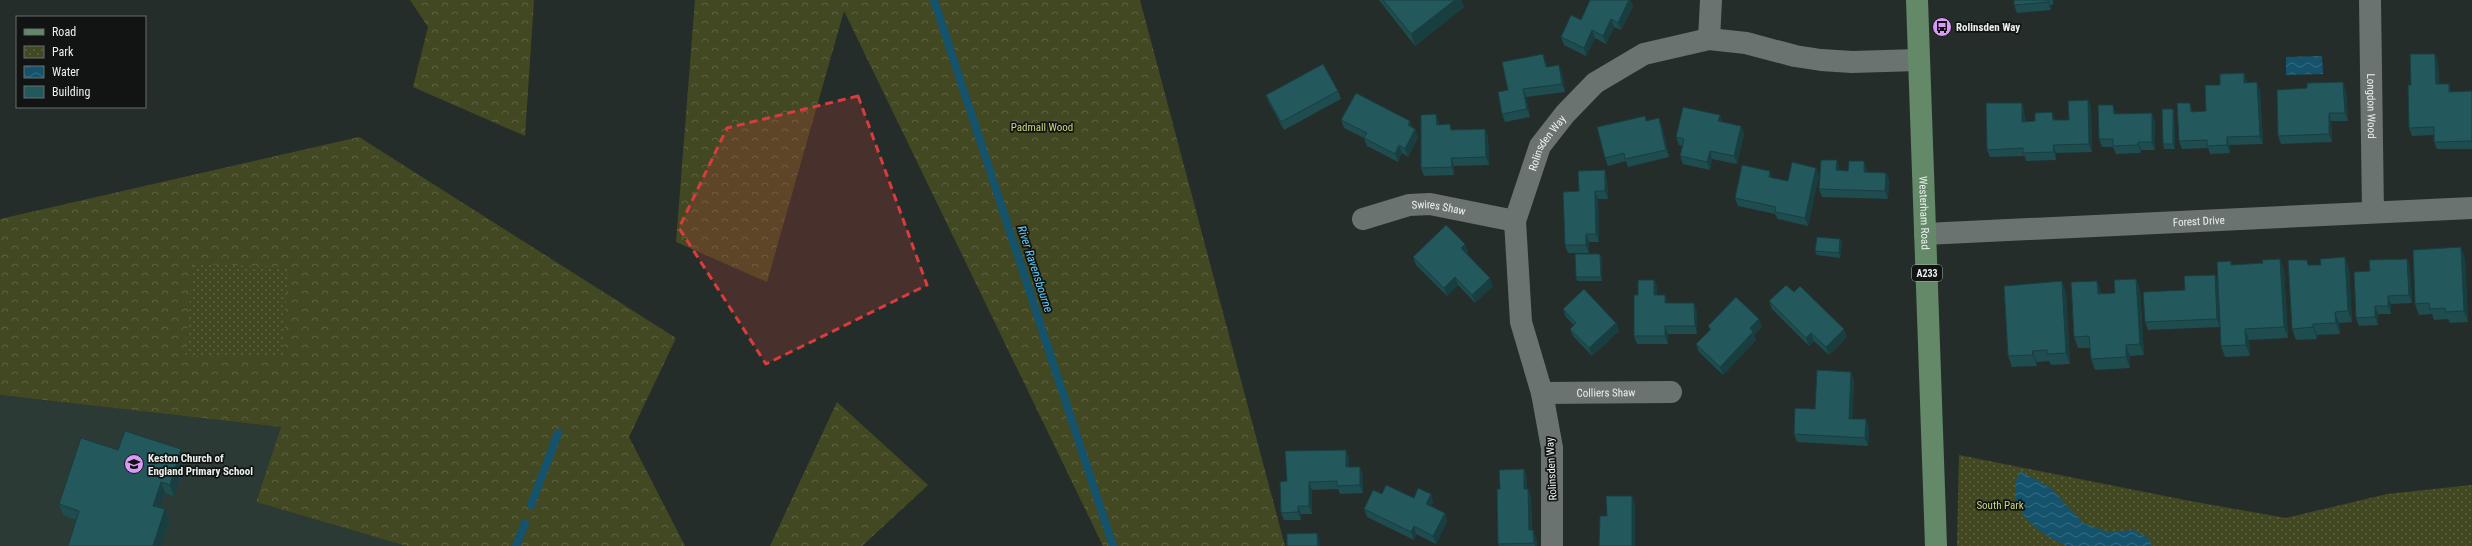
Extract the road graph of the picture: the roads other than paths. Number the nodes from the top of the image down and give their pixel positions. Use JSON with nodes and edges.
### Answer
{"nodes":[{"id":1,"x":1710,"y":0,"type":"edge"},
{"id":2,"x":1917,"y":0,"type":"edge"},
{"id":3,"x":2370,"y":0,"type":"edge"},
{"id":4,"x":1709,"y":39,"type":"junction"},
{"id":5,"x":1918,"y":60,"type":"junction"},
{"id":6,"x":2472,"y":208,"type":"edge"},
{"id":7,"x":2374,"y":212,"type":"junction"},
{"id":8,"x":1363,"y":219,"type":"dead end"},
{"id":9,"x":1515,"y":221,"type":"junction"},
{"id":10,"x":1925,"y":234,"type":"junction"},
{"id":11,"x":1671,"y":392,"type":"dead end"},
{"id":12,"x":1542,"y":393,"type":"junction"},
{"id":13,"x":1552,"y":546,"type":"edge"},
{"id":14,"x":1936,"y":546,"type":"edge"}],
"edges":[{"from":1,"to":4,"type":"street"},
{"from":2,"to":5,"type":"main road","name":"Westerham Road","number":"A233"},
{"from":3,"to":7,"type":"street","name":"Longdon Wood"},
{"from":4,"to":5,"type":"street","name":"Rolinsden Way"},
{"from":4,"to":9,"type":"street","name":"Rolinsden Way"},
{"from":5,"to":10,"type":"main road","name":"Westerham Road","number":"A233"},
{"from":6,"to":7,"type":"street","name":"Forest Drive"},
{"from":7,"to":10,"type":"street","name":"Forest Drive"},
{"from":8,"to":9,"type":"street","name":"Swires Shaw"},
{"from":9,"to":12,"type":"street","name":"Rolinsden Way"},
{"from":10,"to":14,"type":"main road","name":"Westerham Road","number":"A233"},
{"from":11,"to":12,"type":"street","name":"Colliers Shaw"},
{"from":12,"to":13,"type":"street","name":"Rolinsden Way"}]}
